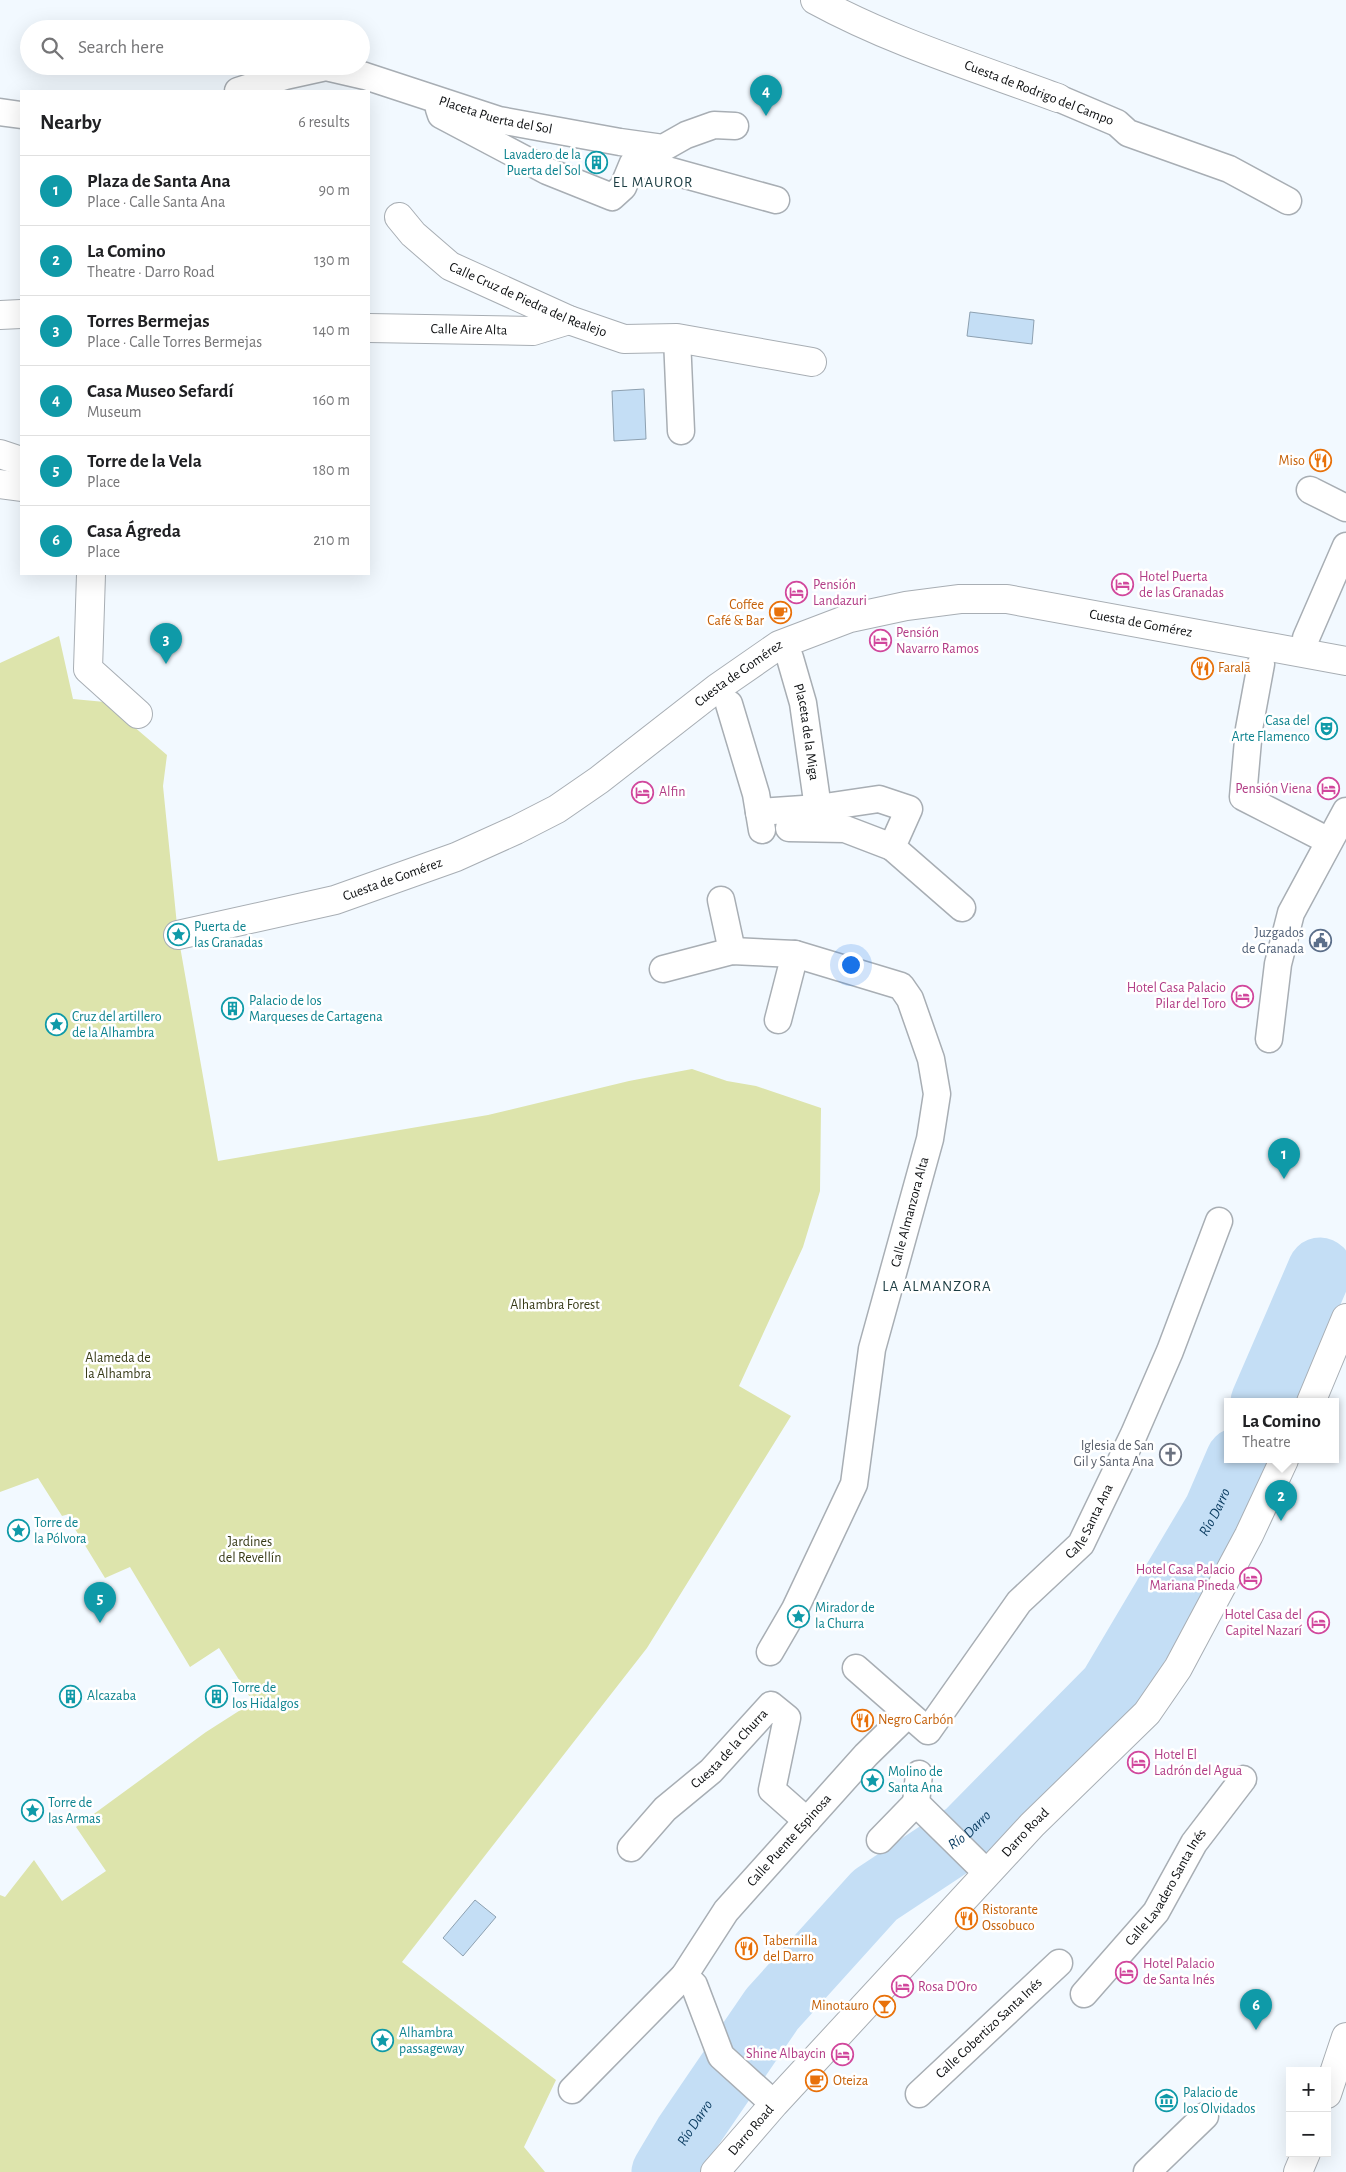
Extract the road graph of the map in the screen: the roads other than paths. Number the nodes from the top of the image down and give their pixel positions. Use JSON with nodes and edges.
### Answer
{"nodes":[{"id":1,"x":815,"y":0,"type":"edge"},
{"id":2,"x":290,"y":75,"type":"edge"},
{"id":3,"x":360,"y":75,"type":"edge"},
{"id":4,"x":241,"y":90,"type":"edge"},
{"id":5,"x":1058,"y":98,"type":"joint"},
{"id":6,"x":435,"y":99,"type":"junction"},
{"id":7,"x":0,"y":112,"type":"edge"},
{"id":8,"x":20,"y":115,"type":"edge"},
{"id":9,"x":735,"y":126,"type":"dead end"},
{"id":10,"x":776,"y":200,"type":"dead end"},
{"id":11,"x":1288,"y":201,"type":"dead end"},
{"id":12,"x":400,"y":217,"type":"dead end"},
{"id":13,"x":20,"y":314,"type":"edge"},
{"id":14,"x":0,"y":315,"type":"edge"},
{"id":15,"x":569,"y":320,"type":"junction"},
{"id":16,"x":370,"y":328,"type":"edge"},
{"id":17,"x":677,"y":338,"type":"junction"},
{"id":18,"x":812,"y":362,"type":"dead end"},
{"id":19,"x":681,"y":431,"type":"dead end"},
{"id":20,"x":0,"y":454,"type":"edge"},
{"id":21,"x":20,"y":462,"type":"edge"},
{"id":22,"x":0,"y":484,"type":"edge"},
{"id":23,"x":20,"y":487,"type":"edge"},
{"id":24,"x":1310,"y":490,"type":"dead end"},
{"id":25,"x":1346,"y":508,"type":"edge"},
{"id":26,"x":1346,"y":546,"type":"edge"},
{"id":27,"x":91,"y":575,"type":"edge"},
{"id":28,"x":1306,"y":638,"type":"dead end"},
{"id":29,"x":790,"y":658,"type":"dead end"},
{"id":30,"x":1346,"y":661,"type":"edge"},
{"id":31,"x":1261,"y":664,"type":"dead end"},
{"id":32,"x":729,"y":704,"type":"dead end"},
{"id":33,"x":138,"y":714,"type":"dead end"},
{"id":34,"x":818,"y":808,"type":"junction"},
{"id":35,"x":1346,"y":811,"type":"edge"},
{"id":36,"x":789,"y":828,"type":"dead end"},
{"id":37,"x":1329,"y":841,"type":"junction"},
{"id":38,"x":892,"y":847,"type":"junction"},
{"id":39,"x":721,"y":900,"type":"dead end"},
{"id":40,"x":962,"y":908,"type":"dead end"},
{"id":41,"x":178,"y":935,"type":"dead end"},
{"id":42,"x":732,"y":951,"type":"junction"},
{"id":43,"x":795,"y":954,"type":"junction"},
{"id":44,"x":663,"y":969,"type":"dead end"},
{"id":45,"x":778,"y":1020,"type":"dead end"},
{"id":46,"x":1269,"y":1040,"type":"dead end"},
{"id":47,"x":1219,"y":1221,"type":"dead end"},
{"id":48,"x":1346,"y":1318,"type":"edge"},
{"id":49,"x":1313,"y":1398,"type":"edge"},
{"id":50,"x":1283,"y":1463,"type":"edge"},
{"id":51,"x":770,"y":1652,"type":"dead end"},
{"id":52,"x":856,"y":1668,"type":"dead end"},
{"id":53,"x":908,"y":1714,"type":"junction"},
{"id":54,"x":920,"y":1774,"type":"dead end"},
{"id":55,"x":1243,"y":1779,"type":"dead end"},
{"id":56,"x":923,"y":1810,"type":"junction"},
{"id":57,"x":807,"y":1821,"type":"junction"},
{"id":58,"x":880,"y":1840,"type":"dead end"},
{"id":59,"x":631,"y":1848,"type":"dead end"},
{"id":60,"x":983,"y":1868,"type":"junction"},
{"id":61,"x":1059,"y":1963,"type":"dead end"},
{"id":62,"x":684,"y":1976,"type":"junction"},
{"id":63,"x":1084,"y":1994,"type":"dead end"},
{"id":64,"x":1346,"y":2037,"type":"edge"},
{"id":65,"x":1331,"y":2082,"type":"edge"},
{"id":66,"x":572,"y":2090,"type":"dead end"},
{"id":67,"x":919,"y":2094,"type":"dead end"},
{"id":68,"x":765,"y":2096,"type":"junction"},
{"id":69,"x":1205,"y":2116,"type":"dead end"},
{"id":70,"x":1304,"y":2157,"type":"edge"},
{"id":71,"x":715,"y":2172,"type":"edge"},
{"id":72,"x":1147,"y":2172,"type":"edge"},
{"id":73,"x":1298,"y":2172,"type":"edge"}],
"edges":[{"from":1,"to":5,"type":"street","name":"Cuesta de Rodrigo del Campo"},
{"from":2,"to":4,"type":"street"},
{"from":3,"to":6,"type":"street"},
{"from":5,"to":11,"type":"street","name":"Cuesta de Rodrigo del Campo"},
{"from":6,"to":9,"type":"street","name":"Placeta Puerta del Sol"},
{"from":6,"to":10,"type":"street","name":"Placeta Puerta del Sol"},
{"from":7,"to":8,"type":"street"},
{"from":12,"to":15,"type":"street","name":"Calle Cruz de Piedra del Realejo"},
{"from":13,"to":14,"type":"street"},
{"from":15,"to":16,"type":"street","name":"Calle Aire Alta"},
{"from":15,"to":17,"type":"street","name":"Calle Cruz de Piedra del Realejo"},
{"from":17,"to":18,"type":"street","name":"Calle Cruz de Piedra del Realejo"},
{"from":17,"to":19,"type":"street"},
{"from":20,"to":21,"type":"street"},
{"from":22,"to":23,"type":"street"},
{"from":24,"to":25,"type":"street"},
{"from":26,"to":28,"type":"street"},
{"from":27,"to":33,"type":"street"},
{"from":29,"to":34,"type":"street","name":"Placeta de la Miga"},
{"from":30,"to":41,"type":"street","name":"Cuesta de Gomérez"},
{"from":31,"to":37,"type":"street"},
{"from":32,"to":34,"type":"street"},
{"from":34,"to":38,"type":"street"},
{"from":35,"to":37,"type":"street"},
{"from":36,"to":38,"type":"street"},
{"from":37,"to":46,"type":"street"},
{"from":38,"to":40,"type":"street"},
{"from":39,"to":42,"type":"street"},
{"from":42,"to":43,"type":"street","name":"Calle Almanzora Alta"},
{"from":42,"to":44,"type":"street","name":"Calle Almanzora Alta"},
{"from":43,"to":45,"type":"street"},
{"from":43,"to":51,"type":"street","name":"Calle Almanzora Alta"},
{"from":47,"to":53,"type":"street","name":"Calle Santa Ana"},
{"from":48,"to":49,"type":"street"},
{"from":50,"to":60,"type":"street","name":"Darro Road"},
{"from":52,"to":53,"type":"street"},
{"from":53,"to":57,"type":"street","name":"Calle Puente Espinosa"},
{"from":54,"to":56,"type":"street"},
{"from":55,"to":63,"type":"street","name":"Calle Lavadero Santa Inés"},
{"from":56,"to":58,"type":"street"},
{"from":56,"to":60,"type":"street"},
{"from":57,"to":59,"type":"street","name":"Cuesta de la Churra"},
{"from":57,"to":62,"type":"street","name":"Calle Puente Espinosa"},
{"from":60,"to":68,"type":"street","name":"Darro Road"},
{"from":61,"to":67,"type":"street","name":"Calle Cobertizo Santa Inés"},
{"from":62,"to":66,"type":"street","name":"Calle Puente Espinosa"},
{"from":62,"to":68,"type":"street"},
{"from":64,"to":65,"type":"street"},
{"from":68,"to":71,"type":"street","name":"Darro Road"},
{"from":69,"to":72,"type":"street"},
{"from":70,"to":73,"type":"street"}]}
